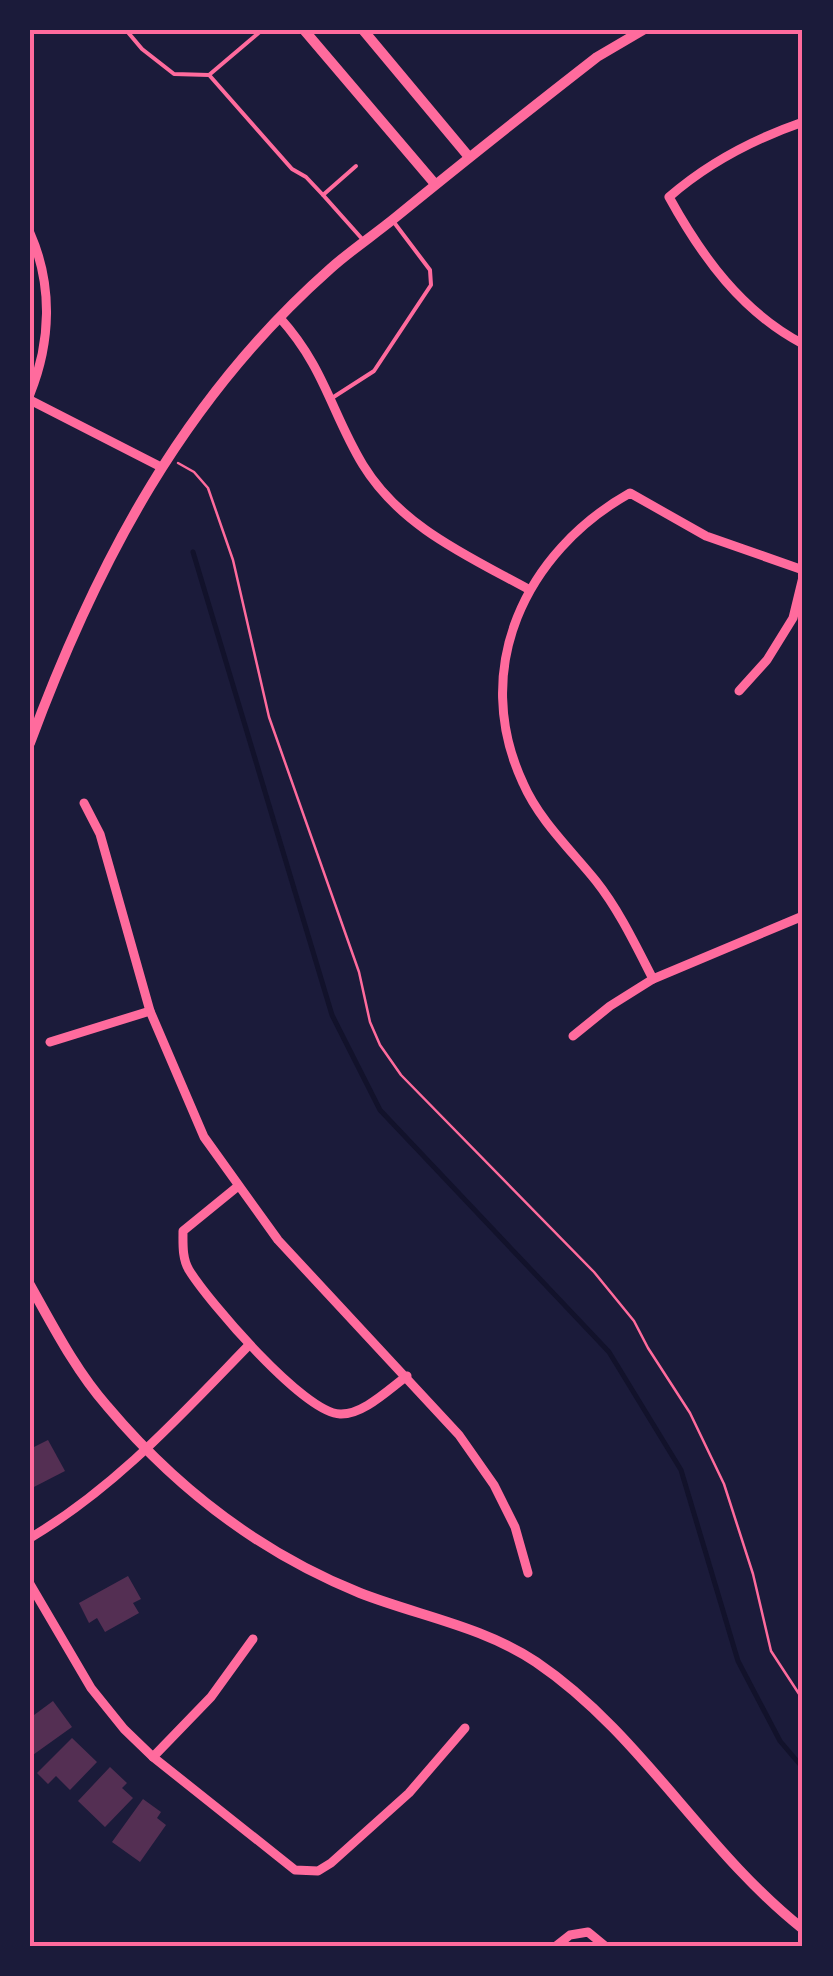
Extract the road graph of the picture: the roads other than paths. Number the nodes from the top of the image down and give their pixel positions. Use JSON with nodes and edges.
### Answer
{"nodes":[{"id":1,"x":126,"y":30,"type":"edge"},
{"id":2,"x":262,"y":30,"type":"edge"},
{"id":3,"x":304,"y":30,"type":"edge"},
{"id":4,"x":363,"y":30,"type":"edge"},
{"id":5,"x":643,"y":30,"type":"edge"},
{"id":6,"x":255,"y":32,"type":"edge"},
{"id":7,"x":209,"y":75,"type":"junction"},
{"id":8,"x":803,"y":122,"type":"edge"},
{"id":9,"x":469,"y":157,"type":"junction"},
{"id":10,"x":356,"y":166,"type":"dead end"},
{"id":11,"x":435,"y":184,"type":"junction"},
{"id":12,"x":323,"y":195,"type":"junction"},
{"id":13,"x":392,"y":220,"type":"junction"},
{"id":14,"x":30,"y":233,"type":"edge"},
{"id":15,"x":364,"y":240,"type":"junction"},
{"id":16,"x":280,"y":318,"type":"junction"},
{"id":17,"x":803,"y":344,"type":"edge"},
{"id":18,"x":30,"y":397,"type":"edge"},
{"id":19,"x":332,"y":398,"type":"junction"},
{"id":20,"x":165,"y":462,"type":"junction"},
{"id":21,"x":803,"y":574,"type":"edge"},
{"id":22,"x":528,"y":589,"type":"junction"},
{"id":23,"x":738,"y":692,"type":"dead end"},
{"id":24,"x":30,"y":743,"type":"edge"},
{"id":25,"x":84,"y":803,"type":"dead end"},
{"id":26,"x":803,"y":916,"type":"edge"},
{"id":27,"x":654,"y":980,"type":"junction"},
{"id":28,"x":150,"y":1011,"type":"junction"},
{"id":29,"x":573,"y":1036,"type":"dead end"},
{"id":30,"x":50,"y":1042,"type":"dead end"},
{"id":31,"x":238,"y":1187,"type":"junction"},
{"id":32,"x":30,"y":1284,"type":"edge"},
{"id":33,"x":249,"y":1345,"type":"junction"},
{"id":34,"x":407,"y":1376,"type":"junction"},
{"id":35,"x":148,"y":1449,"type":"junction"},
{"id":36,"x":30,"y":1538,"type":"edge"},
{"id":37,"x":528,"y":1572,"type":"dead end"},
{"id":38,"x":30,"y":1584,"type":"edge"},
{"id":39,"x":252,"y":1639,"type":"dead end"},
{"id":40,"x":466,"y":1728,"type":"dead end"},
{"id":41,"x":153,"y":1757,"type":"junction"},
{"id":42,"x":803,"y":1930,"type":"edge"},
{"id":43,"x":556,"y":1946,"type":"edge"},
{"id":44,"x":605,"y":1946,"type":"edge"}],
"edges":[{"from":1,"to":7,"type":"lane"},
{"from":2,"to":6,"type":"lane"},
{"from":3,"to":11,"type":"street"},
{"from":4,"to":9,"type":"street"},
{"from":5,"to":9,"type":"street"},
{"from":6,"to":7,"type":"lane"},
{"from":7,"to":12,"type":"lane"},
{"from":8,"to":17,"type":"street"},
{"from":9,"to":11,"type":"street"},
{"from":10,"to":12,"type":"lane"},
{"from":11,"to":13,"type":"street"},
{"from":12,"to":15,"type":"lane"},
{"from":13,"to":15,"type":"street"},
{"from":13,"to":19,"type":"lane"},
{"from":14,"to":18,"type":"street"},
{"from":15,"to":16,"type":"street"},
{"from":16,"to":19,"type":"street"},
{"from":16,"to":20,"type":"street"},
{"from":18,"to":20,"type":"street"},
{"from":19,"to":22,"type":"street"},
{"from":20,"to":24,"type":"street"},
{"from":21,"to":22,"type":"street"},
{"from":21,"to":23,"type":"street"},
{"from":22,"to":27,"type":"street"},
{"from":25,"to":28,"type":"street"},
{"from":26,"to":27,"type":"street"},
{"from":27,"to":29,"type":"street"},
{"from":28,"to":30,"type":"street"},
{"from":28,"to":31,"type":"street"},
{"from":31,"to":33,"type":"street"},
{"from":31,"to":34,"type":"street"},
{"from":32,"to":35,"type":"street"},
{"from":33,"to":34,"type":"street"},
{"from":33,"to":35,"type":"street"},
{"from":34,"to":37,"type":"street"},
{"from":35,"to":36,"type":"street"},
{"from":35,"to":42,"type":"street"},
{"from":38,"to":41,"type":"street"},
{"from":39,"to":41,"type":"street"},
{"from":40,"to":41,"type":"street"},
{"from":43,"to":44,"type":"street"}]}
